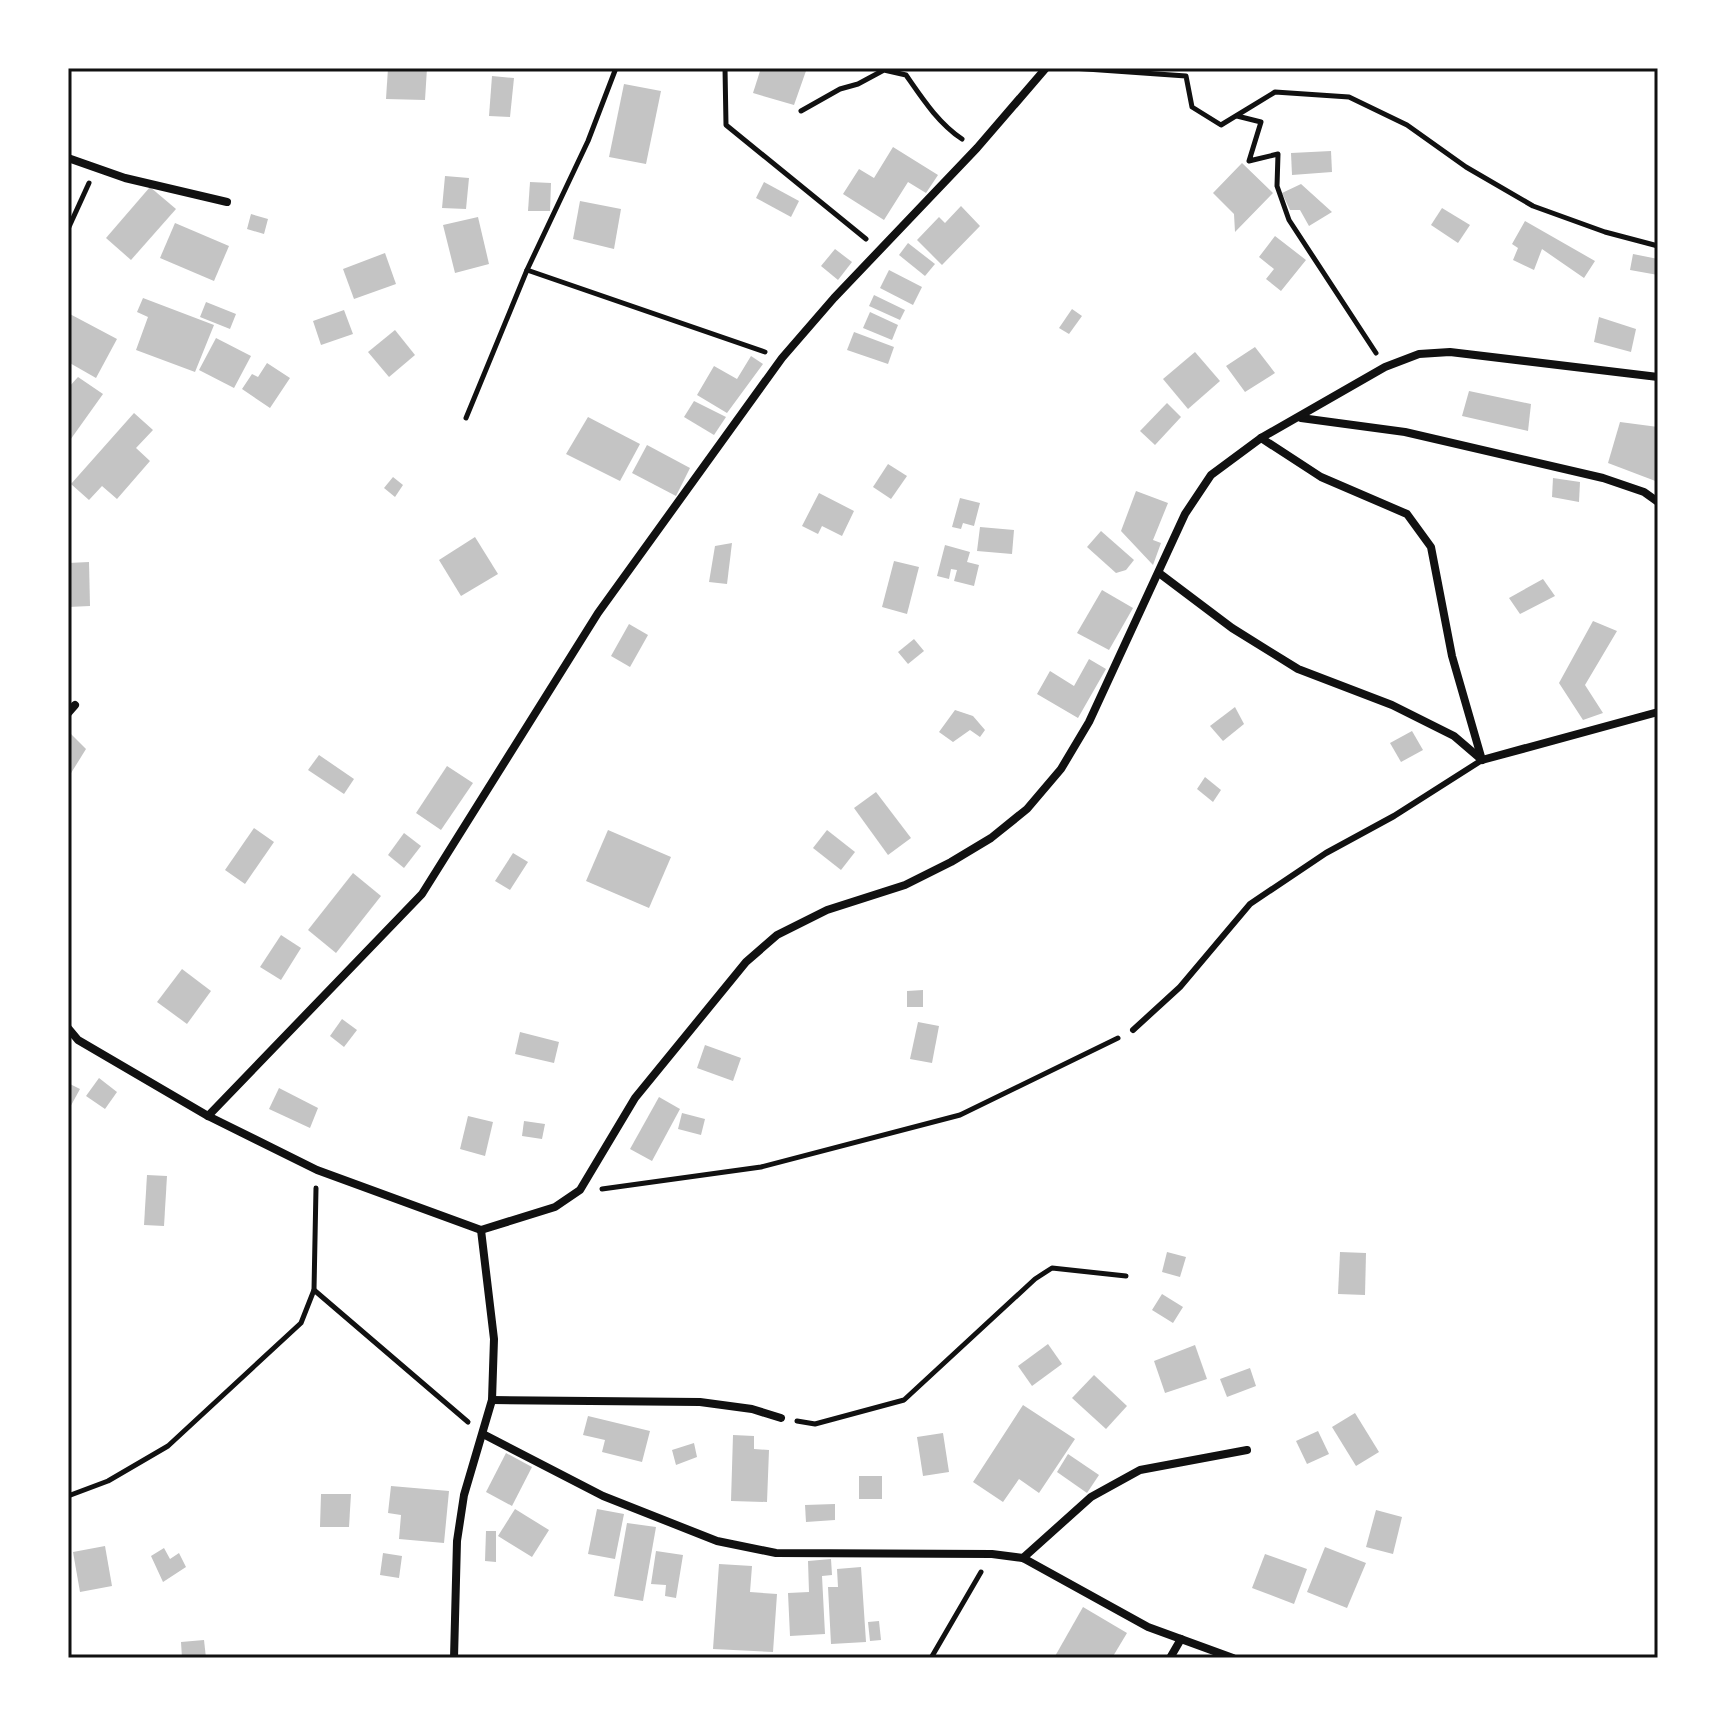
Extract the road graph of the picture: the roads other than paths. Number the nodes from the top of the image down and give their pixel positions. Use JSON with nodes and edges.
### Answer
{"nodes":[{"id":1,"x":1046,"y":68,"type":"edge"},
{"id":2,"x":68,"y":158,"type":"edge"},
{"id":3,"x":227,"y":202,"type":"dead end"},
{"id":4,"x":1658,"y":377,"type":"edge"},
{"id":5,"x":1300,"y":418,"type":"junction"},
{"id":6,"x":1261,"y":438,"type":"junction"},
{"id":7,"x":1658,"y":502,"type":"edge"},
{"id":8,"x":1159,"y":573,"type":"junction"},
{"id":9,"x":75,"y":705,"type":"dead end"},
{"id":10,"x":1658,"y":712,"type":"edge"},
{"id":11,"x":68,"y":713,"type":"edge"},
{"id":12,"x":1482,"y":760,"type":"junction"},
{"id":13,"x":68,"y":1028,"type":"edge"},
{"id":14,"x":1133,"y":1030,"type":"road end"},
{"id":15,"x":68,"y":1036,"type":"edge"},
{"id":16,"x":78,"y":1040,"type":"junction"},
{"id":17,"x":208,"y":1116,"type":"junction"},
{"id":18,"x":481,"y":1230,"type":"junction"},
{"id":19,"x":492,"y":1400,"type":"junction"},
{"id":20,"x":781,"y":1418,"type":"road end"},
{"id":21,"x":483,"y":1434,"type":"junction"},
{"id":22,"x":1247,"y":1450,"type":"dead end"},
{"id":23,"x":1023,"y":1558,"type":"junction"},
{"id":24,"x":1181,"y":1639,"type":"junction"},
{"id":25,"x":454,"y":1658,"type":"edge"},
{"id":26,"x":1170,"y":1658,"type":"edge"},
{"id":27,"x":1233,"y":1658,"type":"edge"}],
"edges":[{"from":1,"to":17,"type":"street"},
{"from":2,"to":3,"type":"street"},
{"from":4,"to":5,"type":"street"},
{"from":5,"to":6,"type":"street"},
{"from":5,"to":7,"type":"street"},
{"from":6,"to":8,"type":"street"},
{"from":6,"to":12,"type":"street"},
{"from":8,"to":12,"type":"street"},
{"from":8,"to":18,"type":"street"},
{"from":9,"to":11,"type":"street"},
{"from":10,"to":12,"type":"street"},
{"from":12,"to":14,"type":"lane"},
{"from":13,"to":16,"type":"street"},
{"from":15,"to":16,"type":"street"},
{"from":16,"to":17,"type":"street"},
{"from":17,"to":18,"type":"street"},
{"from":18,"to":19,"type":"street"},
{"from":19,"to":20,"type":"street"},
{"from":19,"to":21,"type":"street"},
{"from":21,"to":23,"type":"street"},
{"from":21,"to":25,"type":"street"},
{"from":22,"to":23,"type":"street"},
{"from":23,"to":24,"type":"street"},
{"from":24,"to":26,"type":"street"},
{"from":24,"to":27,"type":"street"}]}
